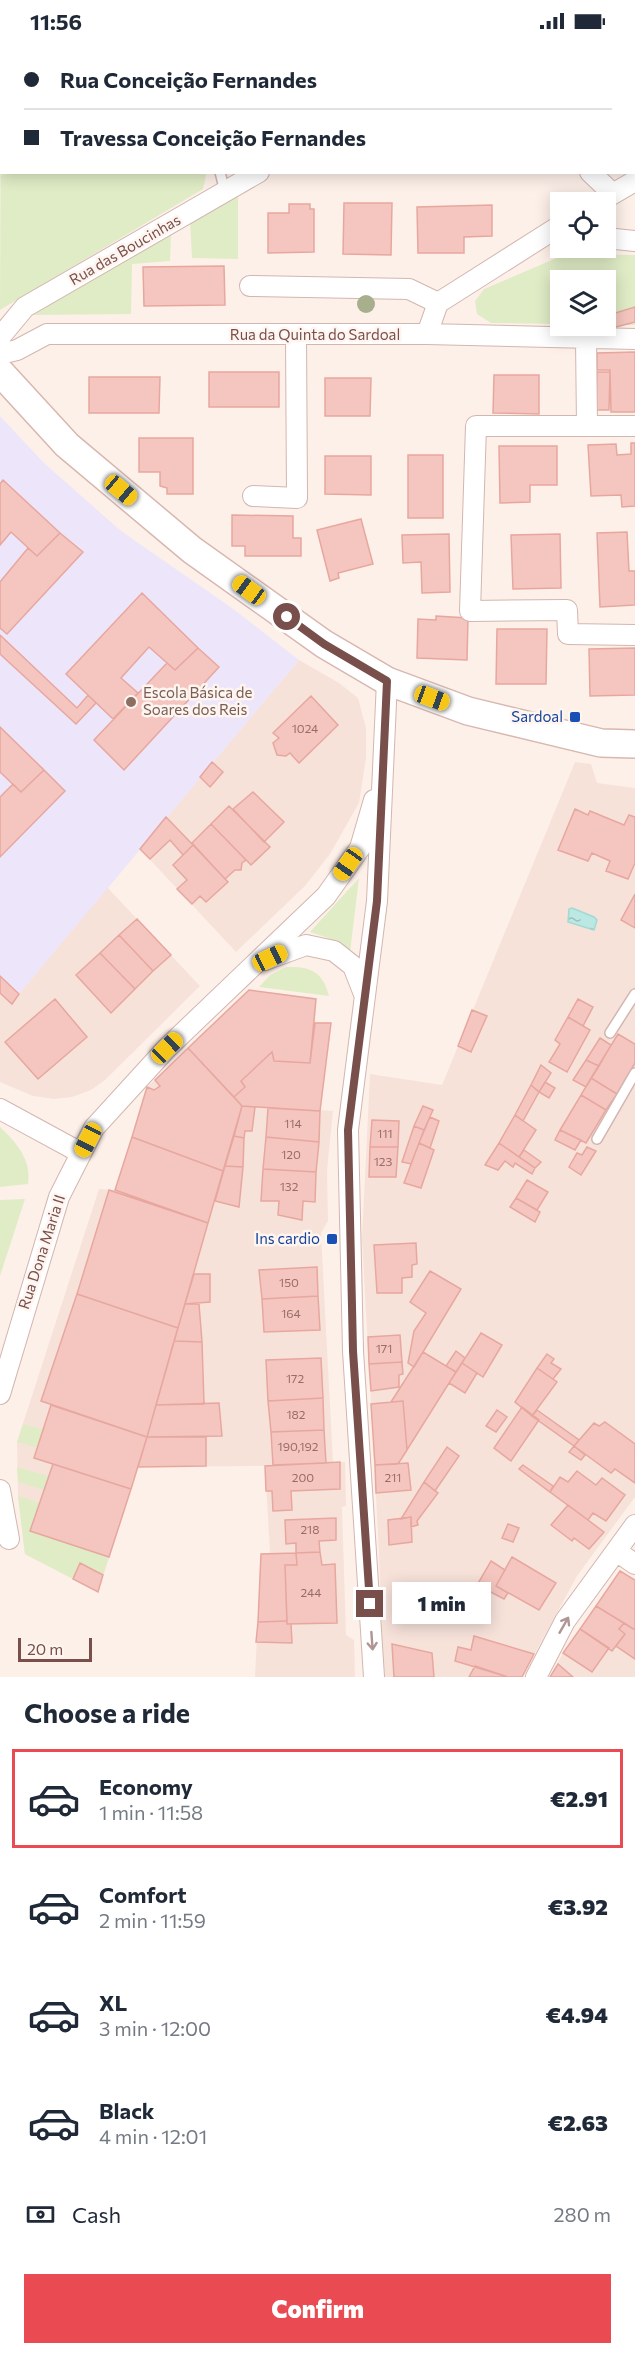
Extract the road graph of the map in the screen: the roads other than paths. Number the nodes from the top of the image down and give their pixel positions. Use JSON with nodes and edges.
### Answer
{"nodes":[{"id":1,"x":220,"y":174,"type":"edge"},
{"id":2,"x":256,"y":174,"type":"edge"},
{"id":3,"x":591,"y":174,"type":"edge"},
{"id":4,"x":635,"y":181,"type":"edge"},
{"id":5,"x":225,"y":192,"type":"junction"},
{"id":6,"x":602,"y":192,"type":"edge"},
{"id":7,"x":616,"y":192,"type":"edge"},
{"id":8,"x":550,"y":235,"type":"edge"},
{"id":9,"x":616,"y":239,"type":"edge"},
{"id":10,"x":635,"y":241,"type":"edge"},
{"id":11,"x":250,"y":286,"type":"dead end"},
{"id":12,"x":438,"y":303,"type":"junction"},
{"id":13,"x":427,"y":334,"type":"junction"},
{"id":14,"x":296,"y":335,"type":"junction"},
{"id":15,"x":0,"y":337,"type":"edge"},
{"id":16,"x":586,"y":339,"type":"junction"},
{"id":17,"x":635,"y":339,"type":"edge"},
{"id":18,"x":0,"y":354,"type":"edge"},
{"id":19,"x":0,"y":372,"type":"edge"},
{"id":20,"x":587,"y":426,"type":"junction"},
{"id":21,"x":635,"y":426,"type":"edge"},
{"id":22,"x":253,"y":496,"type":"dead end"},
{"id":23,"x":635,"y":635,"type":"edge"},
{"id":24,"x":387,"y":681,"type":"junction"},
{"id":25,"x":635,"y":744,"type":"edge"},
{"id":26,"x":382,"y":774,"type":"junction"},
{"id":27,"x":256,"y":964,"type":"junction"},
{"id":28,"x":635,"y":994,"type":"edge"},
{"id":29,"x":365,"y":997,"type":"junction"},
{"id":30,"x":610,"y":1033,"type":"dead end"},
{"id":31,"x":635,"y":1073,"type":"edge"},
{"id":32,"x":0,"y":1109,"type":"edge"},
{"id":33,"x":597,"y":1139,"type":"dead end"},
{"id":34,"x":81,"y":1153,"type":"junction"},
{"id":35,"x":0,"y":1394,"type":"edge"},
{"id":36,"x":0,"y":1490,"type":"edge"},
{"id":37,"x":635,"y":1525,"type":"edge"},
{"id":38,"x":9,"y":1539,"type":"dead end"},
{"id":39,"x":616,"y":1551,"type":"junction"},
{"id":40,"x":635,"y":1564,"type":"edge"},
{"id":41,"x":374,"y":1677,"type":"edge"},
{"id":42,"x":536,"y":1677,"type":"edge"}],
"edges":[{"from":1,"to":5,"type":"lane"},
{"from":2,"to":5,"type":"street","name":"Rua das Boucinhas"},
{"from":3,"to":6,"type":"street"},
{"from":4,"to":7,"type":"street"},
{"from":5,"to":15,"type":"street","name":"Rua das Boucinhas"},
{"from":8,"to":12,"type":"street"},
{"from":9,"to":10,"type":"street"},
{"from":11,"to":12,"type":"street"},
{"from":12,"to":13,"type":"street"},
{"from":13,"to":14,"type":"street","name":"Rua da Quinta do Sardoal"},
{"from":13,"to":16,"type":"street","name":"Rua da Quinta do Sardoal"},
{"from":14,"to":18,"type":"street","name":"Rua da Quinta do Sardoal"},
{"from":14,"to":22,"type":"street"},
{"from":16,"to":17,"type":"street","name":"Rua da Quinta do Sardoal"},
{"from":16,"to":20,"type":"street"},
{"from":19,"to":24,"type":"main road"},
{"from":20,"to":21,"type":"street"},
{"from":20,"to":23,"type":"street"},
{"from":24,"to":25,"type":"main road"},
{"from":24,"to":26,"type":"street"},
{"from":26,"to":27,"type":"street","name":"Rua Dona Maria II"},
{"from":26,"to":29,"type":"street"},
{"from":27,"to":29,"type":"street","name":"Rua Dona Maria II"},
{"from":27,"to":34,"type":"street","name":"Rua Dona Maria II"},
{"from":28,"to":30,"type":"lane"},
{"from":29,"to":41,"type":"street","one_way":true},
{"from":31,"to":33,"type":"lane"},
{"from":32,"to":34,"type":"street"},
{"from":34,"to":35,"type":"street","name":"Rua Dona Maria II"},
{"from":36,"to":38,"type":"street"},
{"from":37,"to":39,"type":"street"},
{"from":39,"to":40,"type":"street"},
{"from":42,"to":39,"type":"street","one_way":true}]}
